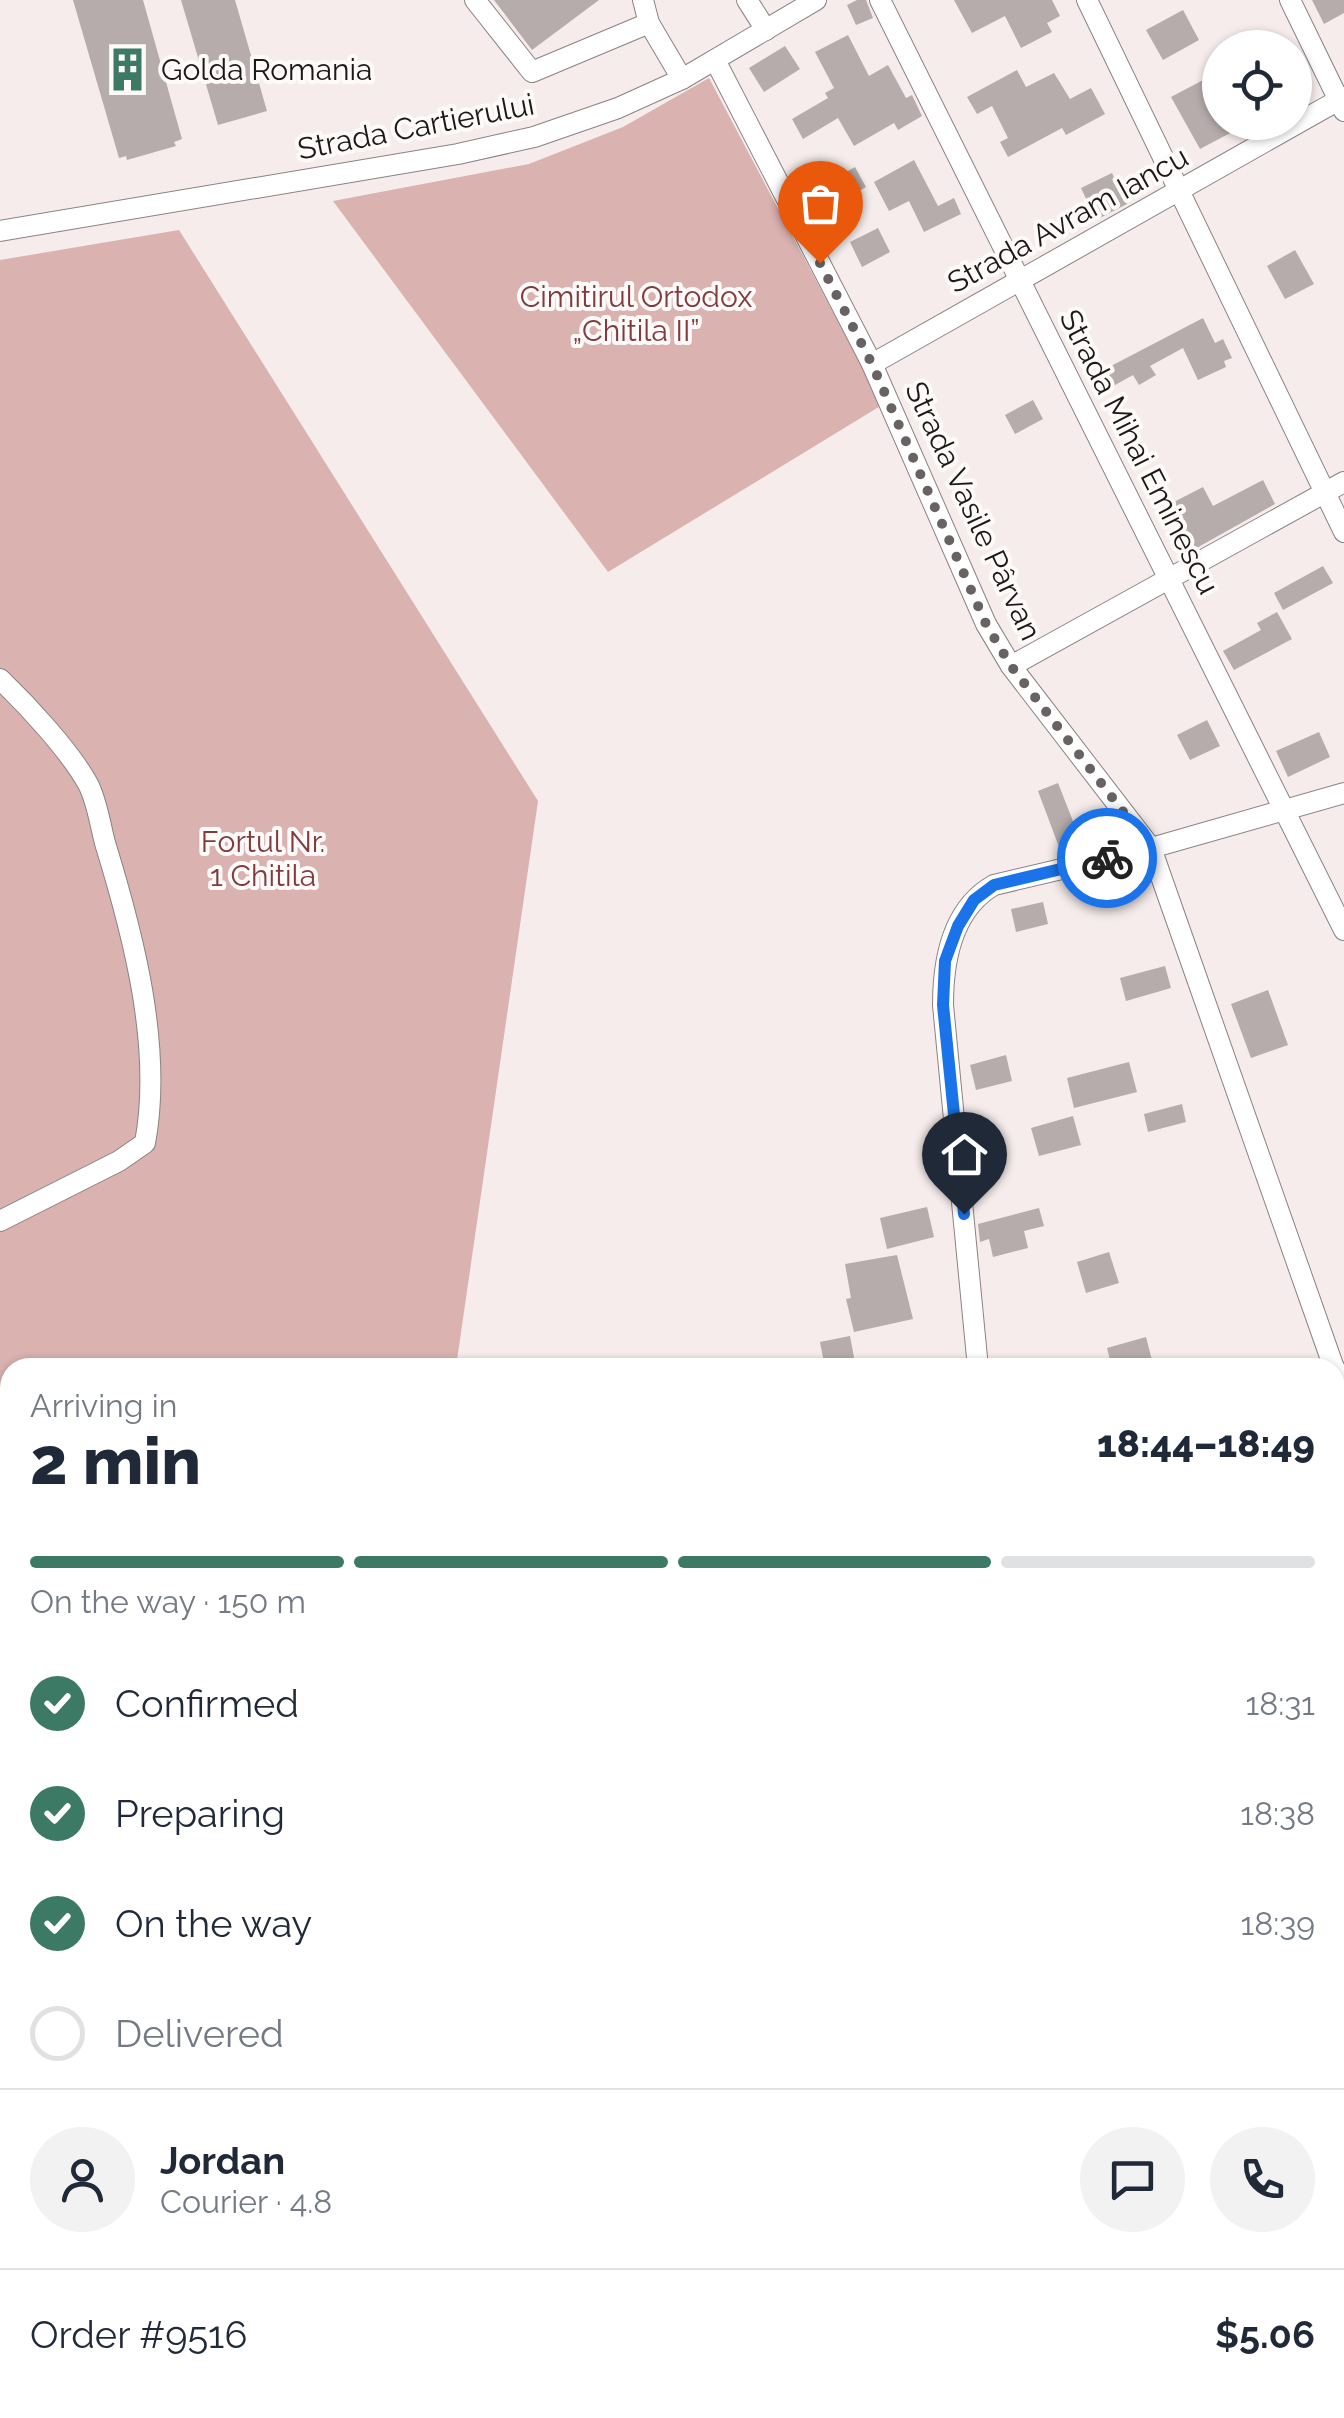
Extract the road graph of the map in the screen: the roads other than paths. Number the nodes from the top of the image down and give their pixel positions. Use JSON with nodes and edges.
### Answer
{"nodes":[{"id":1,"x":476,"y":0,"type":"edge"},
{"id":2,"x":643,"y":0,"type":"edge"},
{"id":3,"x":747,"y":0,"type":"edge"},
{"id":4,"x":816,"y":0,"type":"edge"},
{"id":5,"x":880,"y":0,"type":"edge"},
{"id":6,"x":1087,"y":0,"type":"edge"},
{"id":7,"x":1290,"y":0,"type":"edge"},
{"id":8,"x":650,"y":23,"type":"junction"},
{"id":9,"x":766,"y":30,"type":"junction"},
{"id":10,"x":714,"y":60,"type":"junction"},
{"id":11,"x":682,"y":80,"type":"junction"},
{"id":12,"x":1342,"y":103,"type":"edge"},
{"id":13,"x":1180,"y":192,"type":"junction"},
{"id":14,"x":0,"y":230,"type":"edge"},
{"id":15,"x":1020,"y":281,"type":"junction"},
{"id":16,"x":872,"y":364,"type":"junction"},
{"id":17,"x":1344,"y":482,"type":"edge"},
{"id":18,"x":1324,"y":492,"type":"junction"},
{"id":19,"x":1344,"y":532,"type":"edge"},
{"id":20,"x":1169,"y":579,"type":"junction"},
{"id":21,"x":1011,"y":666,"type":"junction"},
{"id":22,"x":0,"y":679,"type":"edge"},
{"id":23,"x":1344,"y":792,"type":"edge"},
{"id":24,"x":1286,"y":810,"type":"junction"},
{"id":25,"x":1151,"y":848,"type":"junction"},
{"id":26,"x":1344,"y":930,"type":"edge"},
{"id":27,"x":0,"y":1220,"type":"edge"},
{"id":28,"x":977,"y":1358,"type":"edge"},
{"id":29,"x":1331,"y":1358,"type":"edge"}],
"edges":[{"from":1,"to":8,"type":"street"},
{"from":2,"to":8,"type":"street"},
{"from":3,"to":9,"type":"street"},
{"from":4,"to":9,"type":"street","name":"Strada Cartierului"},
{"from":5,"to":15,"type":"street","name":"Strada Mihai Eminescu"},
{"from":6,"to":13,"type":"street"},
{"from":7,"to":12,"type":"street"},
{"from":8,"to":11,"type":"street"},
{"from":9,"to":10,"type":"street","name":"Strada Cartierului"},
{"from":10,"to":11,"type":"street","name":"Strada Cartierului"},
{"from":10,"to":16,"type":"street","name":"Strada Vasile Pârvan"},
{"from":11,"to":14,"type":"street","name":"Strada Cartierului"},
{"from":12,"to":13,"type":"street","name":"Strada Avram Iancu"},
{"from":13,"to":15,"type":"street","name":"Strada Avram Iancu"},
{"from":13,"to":18,"type":"street"},
{"from":15,"to":16,"type":"street","name":"Strada Avram Iancu"},
{"from":15,"to":20,"type":"street","name":"Strada Mihai Eminescu"},
{"from":16,"to":21,"type":"street","name":"Strada Vasile Pârvan"},
{"from":17,"to":18,"type":"street"},
{"from":18,"to":19,"type":"street"},
{"from":18,"to":20,"type":"street"},
{"from":20,"to":21,"type":"street"},
{"from":20,"to":24,"type":"street","name":"Strada Mihai Eminescu"},
{"from":21,"to":25,"type":"street","name":"Strada Vasile Pârvan"},
{"from":22,"to":27,"type":"street"},
{"from":23,"to":24,"type":"street"},
{"from":24,"to":25,"type":"street"},
{"from":24,"to":26,"type":"street","name":"Strada Mihai Eminescu"},
{"from":25,"to":28,"type":"street"},
{"from":25,"to":29,"type":"street","name":"Strada Vasile Pârvan"}]}
